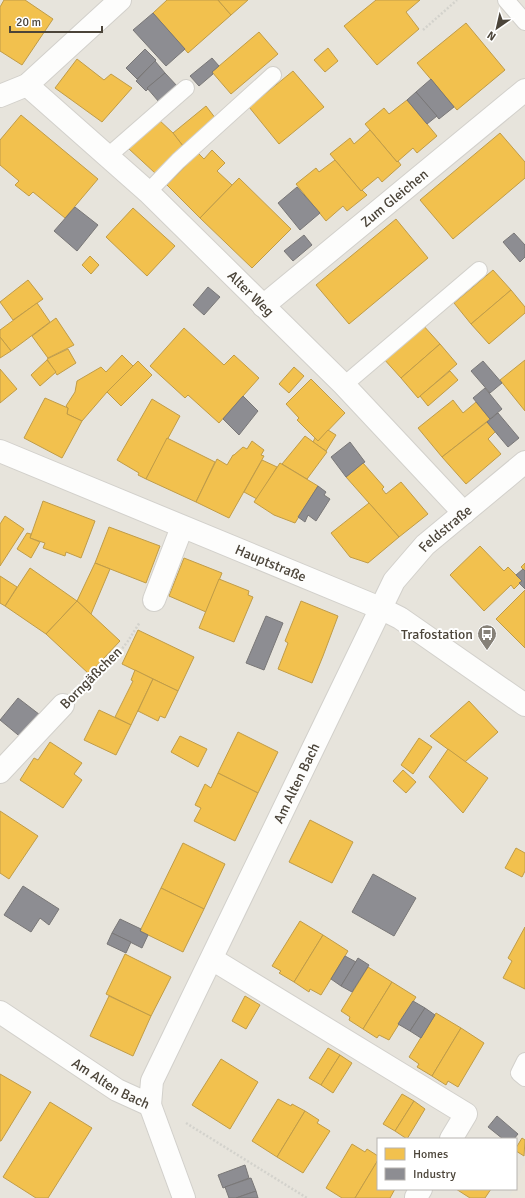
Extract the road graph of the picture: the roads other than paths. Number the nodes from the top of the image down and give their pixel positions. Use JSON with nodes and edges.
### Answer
{"nodes":[{"id":1,"x":120,"y":0,"type":"edge"},
{"id":2,"x":506,"y":0,"type":"edge"},
{"id":3,"x":525,"y":22,"type":"edge"},
{"id":4,"x":272,"y":74,"type":"dead end"},
{"id":5,"x":27,"y":85,"type":"junction"},
{"id":6,"x":186,"y":88,"type":"dead end"},
{"id":7,"x":525,"y":90,"type":"edge"},
{"id":8,"x":0,"y":94,"type":"edge"},
{"id":9,"x":107,"y":157,"type":"junction"},
{"id":10,"x":148,"y":192,"type":"junction"},
{"id":11,"x":479,"y":270,"type":"dead end"},
{"id":12,"x":263,"y":306,"type":"junction"},
{"id":13,"x":344,"y":385,"type":"junction"},
{"id":14,"x":0,"y":451,"type":"edge"},
{"id":15,"x":525,"y":462,"type":"edge"},
{"id":16,"x":464,"y":513,"type":"junction"},
{"id":17,"x":182,"y":527,"type":"junction"},
{"id":18,"x":154,"y":600,"type":"road end"},
{"id":19,"x":380,"y":608,"type":"junction"},
{"id":20,"x":63,"y":705,"type":"road end"},
{"id":21,"x":525,"y":705,"type":"edge"},
{"id":22,"x":0,"y":772,"type":"edge"},
{"id":23,"x":212,"y":959,"type":"junction"},
{"id":24,"x":0,"y":1012,"type":"edge"},
{"id":25,"x":525,"y":1061,"type":"edge"},
{"id":26,"x":525,"y":1078,"type":"edge"},
{"id":27,"x":150,"y":1105,"type":"junction"},
{"id":28,"x":452,"y":1138,"type":"edge"},
{"id":29,"x":184,"y":1198,"type":"edge"}],
"edges":[{"from":1,"to":5,"type":"street"},
{"from":2,"to":3,"type":"lane"},
{"from":4,"to":10,"type":"lane"},
{"from":5,"to":8,"type":"street"},
{"from":5,"to":9,"type":"street","name":"Alter Weg"},
{"from":6,"to":9,"type":"lane"},
{"from":7,"to":12,"type":"street","name":"Zum Gleichen"},
{"from":9,"to":10,"type":"street","name":"Alter Weg"},
{"from":10,"to":12,"type":"street","name":"Alter Weg"},
{"from":11,"to":13,"type":"lane"},
{"from":12,"to":13,"type":"street","name":"Alter Weg"},
{"from":13,"to":16,"type":"street","name":"Alter Weg"},
{"from":14,"to":17,"type":"street","name":"Hauptstraße"},
{"from":15,"to":16,"type":"street","name":"Feldstraße"},
{"from":16,"to":19,"type":"street","name":"Feldstraße"},
{"from":17,"to":18,"type":"street"},
{"from":17,"to":19,"type":"street","name":"Hauptstraße"},
{"from":19,"to":21,"type":"street","name":"Hauptstraße"},
{"from":19,"to":23,"type":"street","name":"Am Alten Bach"},
{"from":20,"to":22,"type":"street","name":"Borngäßchen"},
{"from":23,"to":27,"type":"street","name":"Am Alten Bach"},
{"from":23,"to":28,"type":"street"},
{"from":24,"to":27,"type":"street","name":"Am Alten Bach"},
{"from":25,"to":26,"type":"lane"},
{"from":27,"to":29,"type":"street"}]}
